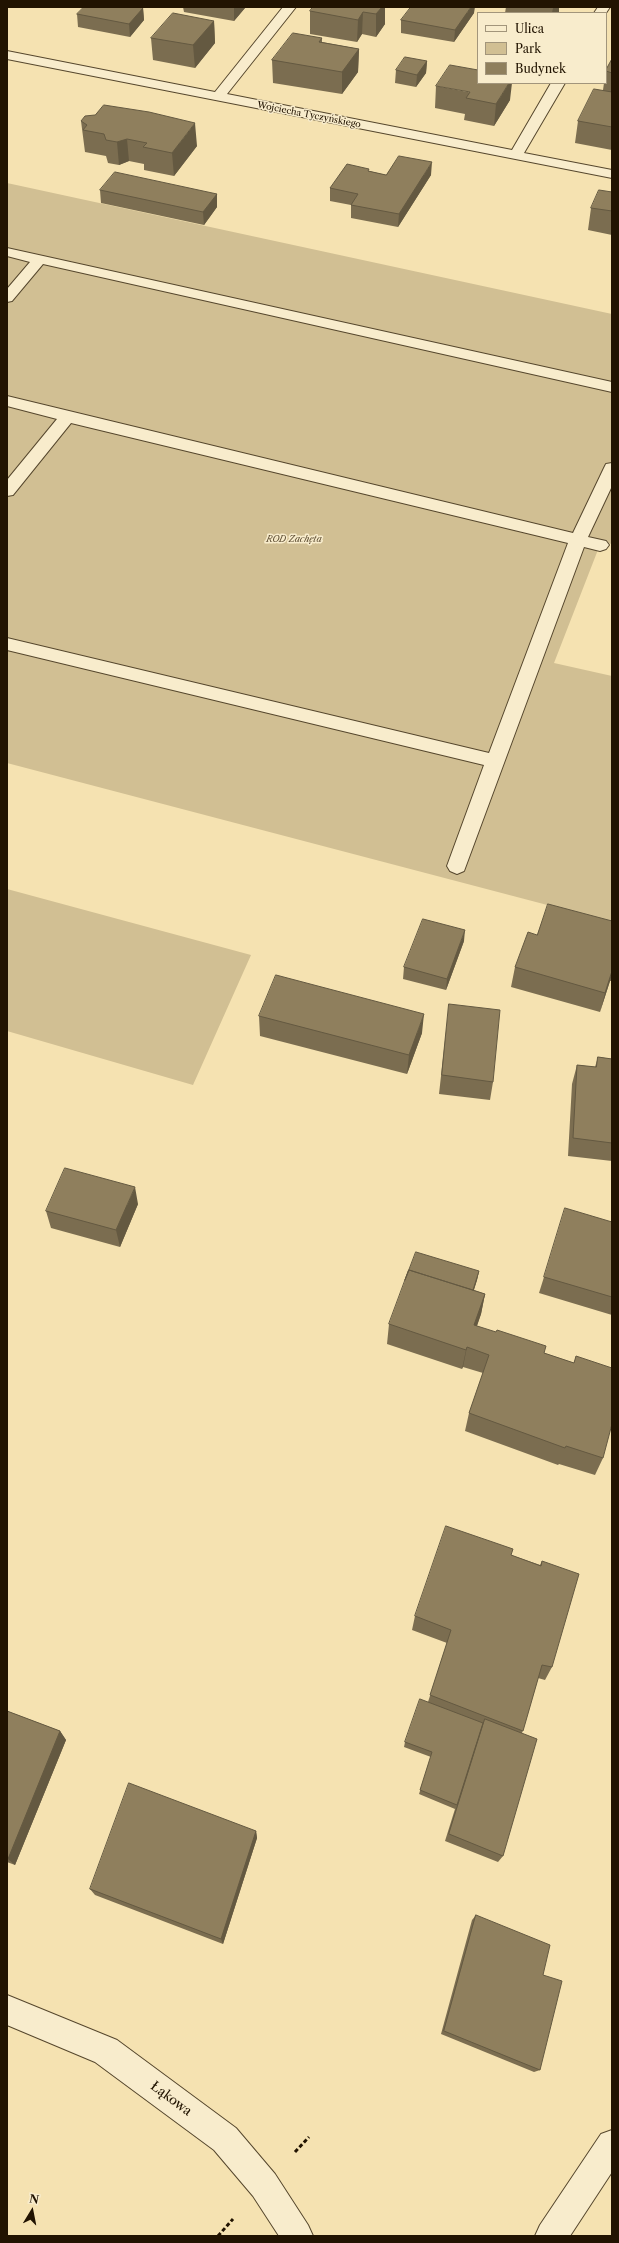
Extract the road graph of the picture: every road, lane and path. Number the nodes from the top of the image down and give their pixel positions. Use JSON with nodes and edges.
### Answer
{"nodes":[{"id":1,"x":290,"y":7,"type":"edge"},
{"id":2,"x":7,"y":56,"type":"edge"},
{"id":3,"x":557,"y":84,"type":"edge"},
{"id":4,"x":218,"y":97,"type":"junction"},
{"id":5,"x":516,"y":155,"type":"junction"},
{"id":6,"x":612,"y":174,"type":"edge"},
{"id":7,"x":7,"y":252,"type":"edge"},
{"id":8,"x":40,"y":259,"type":"junction"},
{"id":9,"x":7,"y":298,"type":"edge"},
{"id":10,"x":612,"y":387,"type":"edge"},
{"id":11,"x":7,"y":401,"type":"edge"},
{"id":12,"x":67,"y":417,"type":"junction"},
{"id":13,"x":612,"y":468,"type":"edge"},
{"id":14,"x":7,"y":491,"type":"edge"},
{"id":15,"x":578,"y":540,"type":"junction"},
{"id":16,"x":600,"y":545,"type":"dead end"},
{"id":17,"x":7,"y":644,"type":"edge"},
{"id":18,"x":495,"y":761,"type":"junction"},
{"id":19,"x":457,"y":866,"type":"dead end"},
{"id":20,"x":7,"y":2010,"type":"edge"},
{"id":21,"x":612,"y":2145,"type":"edge"},
{"id":22,"x":297,"y":2236,"type":"edge"},
{"id":23,"x":551,"y":2236,"type":"edge"}],
"edges":[{"from":1,"to":4,"type":"street"},
{"from":2,"to":4,"type":"street","name":"Wojciecha Tyczyńskiego"},
{"from":3,"to":5,"type":"street"},
{"from":4,"to":5,"type":"street","name":"Wojciecha Tyczyńskiego"},
{"from":5,"to":6,"type":"street","name":"Wojciecha Tyczyńskiego"},
{"from":7,"to":8,"type":"street"},
{"from":8,"to":9,"type":"street"},
{"from":8,"to":10,"type":"street"},
{"from":11,"to":12,"type":"street"},
{"from":12,"to":14,"type":"street"},
{"from":12,"to":15,"type":"street"},
{"from":13,"to":15,"type":"street"},
{"from":15,"to":16,"type":"street"},
{"from":15,"to":18,"type":"street"},
{"from":17,"to":18,"type":"street"},
{"from":18,"to":19,"type":"street"},
{"from":20,"to":22,"type":"street","name":"Łąkowa"},
{"from":21,"to":23,"type":"street"}]}
